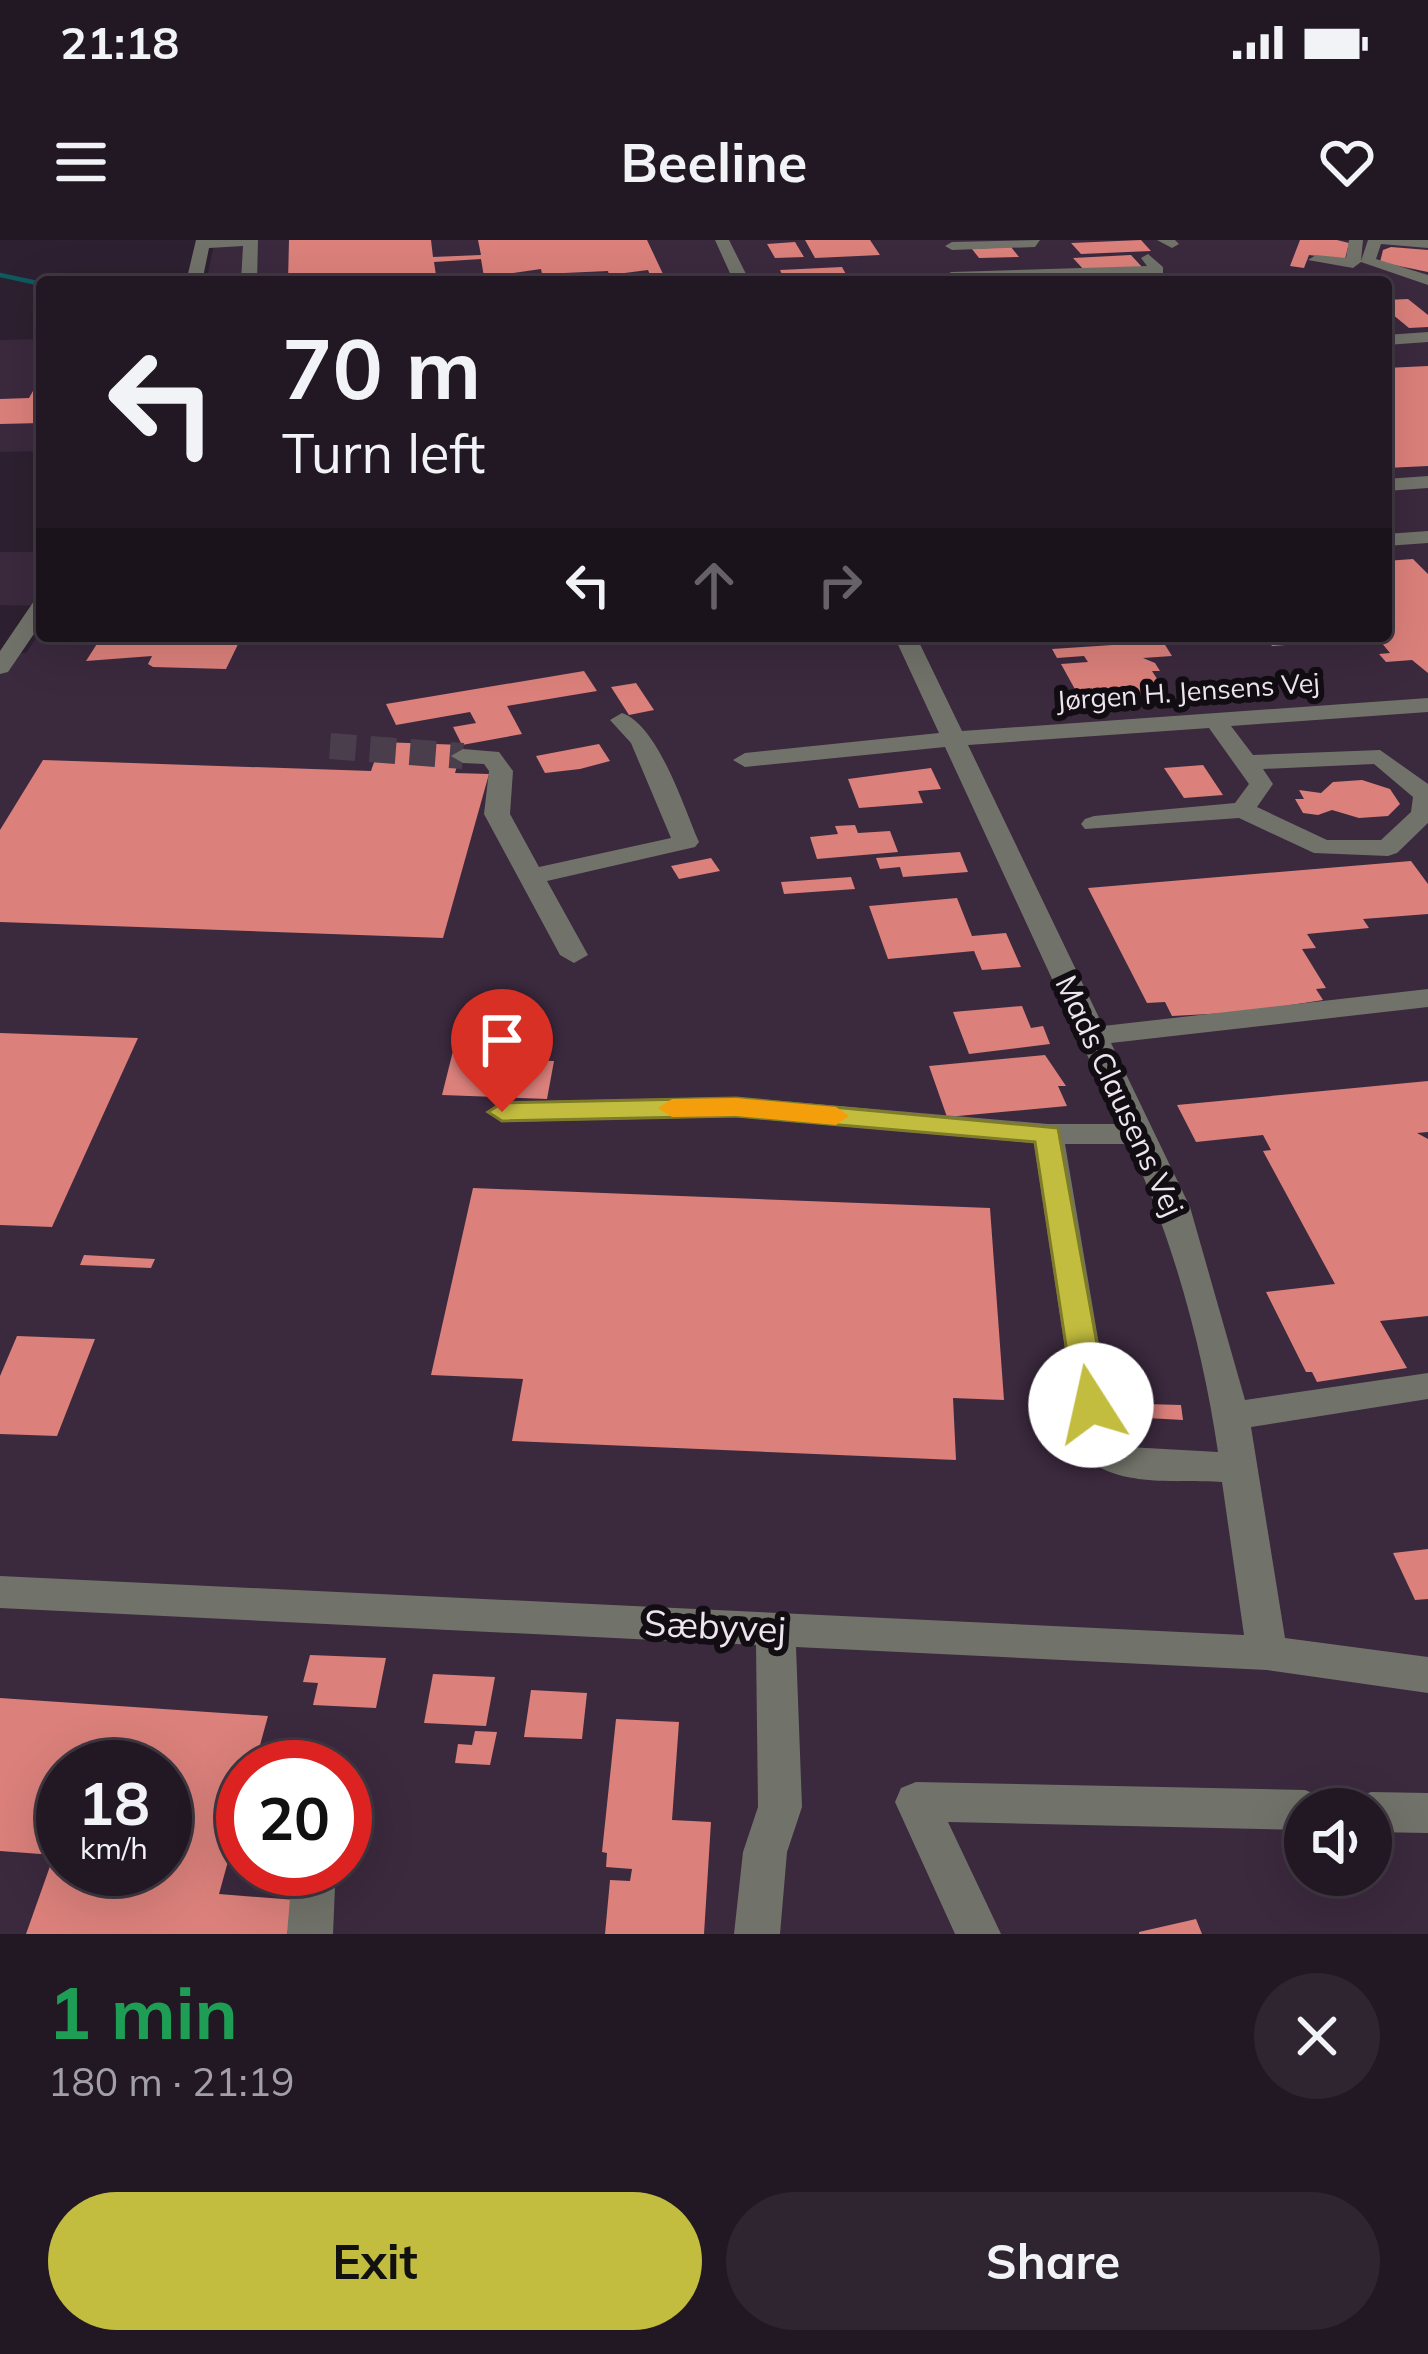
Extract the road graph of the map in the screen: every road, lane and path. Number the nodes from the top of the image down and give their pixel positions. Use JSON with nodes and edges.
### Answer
{"nodes":[{"id":1,"x":722,"y":240,"type":"edge"},
{"id":2,"x":1356,"y":240,"type":"edge"},
{"id":3,"x":1379,"y":240,"type":"edge"},
{"id":4,"x":202,"y":242,"type":"edge"},
{"id":5,"x":1035,"y":242,"type":"edge"},
{"id":6,"x":1061,"y":242,"type":"edge"},
{"id":7,"x":1428,"y":244,"type":"edge"},
{"id":8,"x":952,"y":246,"type":"dead end"},
{"id":9,"x":1148,"y":258,"type":"dead end"},
{"id":10,"x":1316,"y":260,"type":"dead end"},
{"id":11,"x":195,"y":276,"type":"edge"},
{"id":12,"x":250,"y":276,"type":"edge"},
{"id":13,"x":739,"y":276,"type":"edge"},
{"id":14,"x":1063,"y":276,"type":"edge"},
{"id":15,"x":1078,"y":276,"type":"edge"},
{"id":16,"x":1428,"y":280,"type":"edge"},
{"id":17,"x":1392,"y":321,"type":"edge"},
{"id":18,"x":1419,"y":338,"type":"edge"},
{"id":19,"x":1428,"y":482,"type":"edge"},
{"id":20,"x":1392,"y":485,"type":"edge"},
{"id":21,"x":1428,"y":537,"type":"edge"},
{"id":22,"x":1392,"y":540,"type":"edge"},
{"id":23,"x":36,"y":615,"type":"edge"},
{"id":24,"x":908,"y":642,"type":"edge"},
{"id":25,"x":0,"y":667,"type":"edge"},
{"id":26,"x":1428,"y":705,"type":"edge"},
{"id":27,"x":622,"y":720,"type":"dead end"},
{"id":28,"x":1215,"y":720,"type":"junction"},
{"id":29,"x":952,"y":739,"type":"junction"},
{"id":30,"x":463,"y":756,"type":"tunnel mouth"},
{"id":31,"x":745,"y":760,"type":"dead end"},
{"id":32,"x":1246,"y":763,"type":"junction"},
{"id":33,"x":1243,"y":810,"type":"junction"},
{"id":34,"x":1094,"y":824,"type":"dead end"},
{"id":35,"x":529,"y":877,"type":"junction"},
{"id":36,"x":574,"y":955,"type":"dead end"},
{"id":37,"x":1428,"y":998,"type":"edge"},
{"id":38,"x":1093,"y":1036,"type":"junction"},
{"id":39,"x":502,"y":1112,"type":"dead end"},
{"id":40,"x":1048,"y":1134,"type":"junction"},
{"id":41,"x":1139,"y":1134,"type":"junction"},
{"id":42,"x":1428,"y":1386,"type":"edge"},
{"id":43,"x":1231,"y":1416,"type":"junction"},
{"id":44,"x":1239,"y":1468,"type":"junction"},
{"id":45,"x":0,"y":1592,"type":"edge"},
{"id":46,"x":776,"y":1629,"type":"junction"},
{"id":47,"x":1267,"y":1653,"type":"junction"},
{"id":48,"x":1428,"y":1675,"type":"edge"},
{"id":49,"x":1284,"y":1810,"type":"edge"},
{"id":50,"x":1392,"y":1812,"type":"edge"},
{"id":51,"x":1428,"y":1813,"type":"edge"},
{"id":52,"x":312,"y":1896,"type":"edge"},
{"id":53,"x":310,"y":1934,"type":"edge"},
{"id":54,"x":757,"y":1934,"type":"edge"},
{"id":55,"x":979,"y":1934,"type":"edge"}],
"edges":[{"from":1,"to":13,"type":"street"},
{"from":2,"to":10,"type":"street"},
{"from":3,"to":7,"type":"street"},
{"from":3,"to":16,"type":"street"},
{"from":4,"to":11,"type":"street"},
{"from":4,"to":12,"type":"street"},
{"from":5,"to":6,"type":"street"},
{"from":5,"to":8,"type":"street"},
{"from":5,"to":14,"type":"street"},
{"from":9,"to":15,"type":"street"},
{"from":17,"to":18,"type":"street"},
{"from":19,"to":20,"type":"street"},
{"from":21,"to":22,"type":"street"},
{"from":23,"to":25,"type":"street"},
{"from":24,"to":29,"type":"street","name":"Mads Clausens Vej"},
{"from":26,"to":28,"type":"street","name":"Jørgen H. Jensens Vej"},
{"from":27,"to":35,"type":"street"},
{"from":28,"to":29,"type":"street","name":"Jørgen H. Jensens Vej"},
{"from":28,"to":32,"type":"street"},
{"from":29,"to":31,"type":"street","name":"Jørgen H. Jensens Vej"},
{"from":29,"to":38,"type":"street","name":"Mads Clausens Vej"},
{"from":30,"to":35,"type":"street"},
{"from":32,"to":33,"type":"street"},
{"from":32,"to":33,"type":"street"},
{"from":33,"to":34,"type":"street"},
{"from":35,"to":36,"type":"street"},
{"from":37,"to":38,"type":"street"},
{"from":38,"to":41,"type":"street","name":"Mads Clausens Vej"},
{"from":39,"to":40,"type":"street"},
{"from":40,"to":41,"type":"street"},
{"from":40,"to":44,"type":"street"},
{"from":41,"to":43,"type":"street","name":"Mads Clausens Vej"},
{"from":42,"to":43,"type":"street"},
{"from":43,"to":44,"type":"street","name":"Mads Clausens Vej"},
{"from":44,"to":47,"type":"street","name":"Mads Clausens Vej"},
{"from":45,"to":46,"type":"street","name":"Sæbyvej"},
{"from":46,"to":47,"type":"street","name":"Sæbyvej"},
{"from":46,"to":54,"type":"street"},
{"from":47,"to":48,"type":"street","name":"Sæbyvej"},
{"from":49,"to":55,"type":"street"},
{"from":50,"to":51,"type":"street"},
{"from":52,"to":53,"type":"street"}]}
